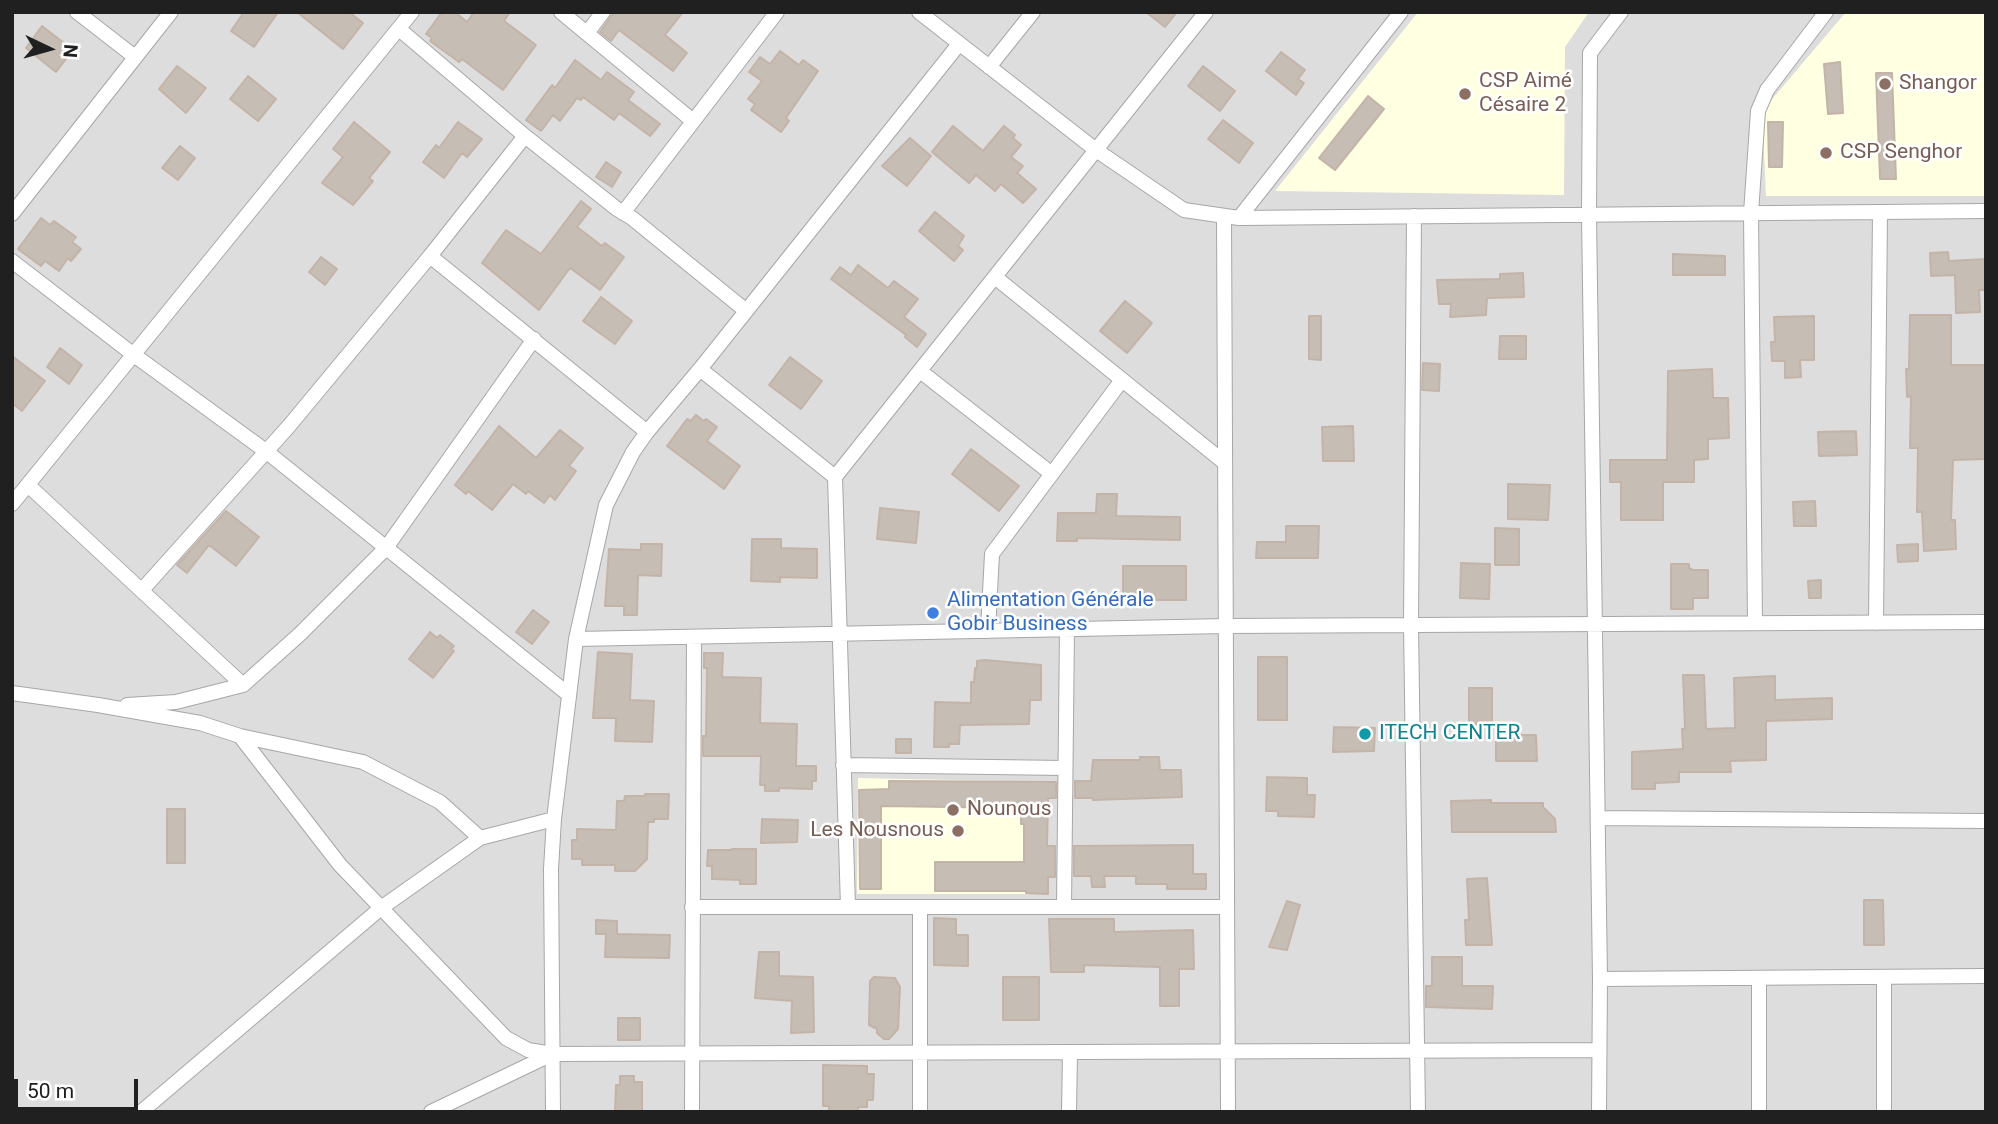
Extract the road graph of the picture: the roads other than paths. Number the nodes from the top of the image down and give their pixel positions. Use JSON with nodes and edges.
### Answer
{"nodes":[{"id":1,"x":77,"y":12,"type":"edge"},
{"id":2,"x":171,"y":12,"type":"edge"},
{"id":3,"x":561,"y":12,"type":"edge"},
{"id":4,"x":603,"y":12,"type":"edge"},
{"id":5,"x":777,"y":12,"type":"edge"},
{"id":6,"x":919,"y":12,"type":"edge"},
{"id":7,"x":1033,"y":12,"type":"edge"},
{"id":8,"x":1206,"y":12,"type":"edge"},
{"id":9,"x":1401,"y":12,"type":"edge"},
{"id":10,"x":1621,"y":12,"type":"edge"},
{"id":11,"x":1826,"y":12,"type":"edge"},
{"id":12,"x":409,"y":14,"type":"edge"},
{"id":13,"x":399,"y":29,"type":"junction"},
{"id":14,"x":587,"y":33,"type":"junction"},
{"id":15,"x":959,"y":44,"type":"junction"},
{"id":16,"x":135,"y":57,"type":"junction"},
{"id":17,"x":989,"y":67,"type":"junction"},
{"id":18,"x":693,"y":121,"type":"junction"},
{"id":19,"x":525,"y":136,"type":"junction"},
{"id":20,"x":1096,"y":150,"type":"junction"},
{"id":21,"x":1986,"y":211,"type":"edge"},
{"id":22,"x":1880,"y":212,"type":"junction"},
{"id":23,"x":623,"y":213,"type":"junction"},
{"id":24,"x":1752,"y":213,"type":"junction"},
{"id":25,"x":12,"y":214,"type":"edge"},
{"id":26,"x":1589,"y":215,"type":"junction"},
{"id":27,"x":1414,"y":216,"type":"junction"},
{"id":28,"x":1231,"y":217,"type":"junction"},
{"id":29,"x":430,"y":257,"type":"junction"},
{"id":30,"x":12,"y":261,"type":"edge"},
{"id":31,"x":995,"y":277,"type":"junction"},
{"id":32,"x":745,"y":310,"type":"junction"},
{"id":33,"x":534,"y":339,"type":"junction"},
{"id":34,"x":134,"y":355,"type":"junction"},
{"id":35,"x":700,"y":369,"type":"junction"},
{"id":36,"x":920,"y":371,"type":"junction"},
{"id":37,"x":1122,"y":380,"type":"junction"},
{"id":38,"x":647,"y":432,"type":"junction"},
{"id":39,"x":267,"y":452,"type":"junction"},
{"id":40,"x":1225,"y":463,"type":"junction"},
{"id":41,"x":1052,"y":474,"type":"junction"},
{"id":42,"x":835,"y":477,"type":"junction"},
{"id":43,"x":28,"y":485,"type":"junction"},
{"id":44,"x":12,"y":504,"type":"edge"},
{"id":45,"x":386,"y":548,"type":"junction"},
{"id":46,"x":142,"y":590,"type":"junction"},
{"id":47,"x":1877,"y":622,"type":"junction"},
{"id":48,"x":1986,"y":622,"type":"edge"},
{"id":49,"x":1755,"y":623,"type":"junction"},
{"id":50,"x":1594,"y":624,"type":"junction"},
{"id":51,"x":1411,"y":625,"type":"junction"},
{"id":52,"x":1226,"y":626,"type":"junction"},
{"id":53,"x":1067,"y":629,"type":"junction"},
{"id":54,"x":988,"y":631,"type":"junction"},
{"id":55,"x":839,"y":634,"type":"junction"},
{"id":56,"x":694,"y":637,"type":"junction"},
{"id":57,"x":576,"y":639,"type":"junction"},
{"id":58,"x":243,"y":685,"type":"junction"},
{"id":59,"x":12,"y":693,"type":"edge"},
{"id":60,"x":568,"y":694,"type":"junction"},
{"id":61,"x":98,"y":705,"type":"junction"},
{"id":62,"x":240,"y":736,"type":"junction"},
{"id":63,"x":843,"y":765,"type":"junction"},
{"id":64,"x":1065,"y":768,"type":"junction"},
{"id":65,"x":1598,"y":818,"type":"junction"},
{"id":66,"x":554,"y":819,"type":"junction"},
{"id":67,"x":1986,"y":821,"type":"edge"},
{"id":68,"x":480,"y":838,"type":"junction"},
{"id":69,"x":1227,"y":906,"type":"junction"},
{"id":70,"x":692,"y":907,"type":"junction"},
{"id":71,"x":848,"y":907,"type":"junction"},
{"id":72,"x":920,"y":907,"type":"junction"},
{"id":73,"x":1064,"y":907,"type":"junction"},
{"id":74,"x":381,"y":908,"type":"junction"},
{"id":75,"x":1986,"y":976,"type":"edge"},
{"id":76,"x":1884,"y":977,"type":"junction"},
{"id":77,"x":1759,"y":978,"type":"junction"},
{"id":78,"x":1600,"y":979,"type":"junction"},
{"id":79,"x":1417,"y":1051,"type":"junction"},
{"id":80,"x":1599,"y":1051,"type":"junction"},
{"id":81,"x":1070,"y":1052,"type":"junction"},
{"id":82,"x":1228,"y":1052,"type":"junction"},
{"id":83,"x":920,"y":1053,"type":"junction"},
{"id":84,"x":552,"y":1054,"type":"junction"},
{"id":85,"x":692,"y":1054,"type":"junction"},
{"id":86,"x":141,"y":1112,"type":"edge"},
{"id":87,"x":431,"y":1112,"type":"edge"},
{"id":88,"x":553,"y":1112,"type":"edge"},
{"id":89,"x":692,"y":1112,"type":"edge"},
{"id":90,"x":920,"y":1112,"type":"edge"},
{"id":91,"x":1069,"y":1112,"type":"edge"},
{"id":92,"x":1228,"y":1112,"type":"edge"},
{"id":93,"x":1418,"y":1112,"type":"edge"},
{"id":94,"x":1599,"y":1112,"type":"edge"},
{"id":95,"x":1759,"y":1112,"type":"edge"},
{"id":96,"x":1884,"y":1112,"type":"edge"}],
"edges":[{"from":1,"to":16,"type":"street"},
{"from":2,"to":16,"type":"street"},
{"from":3,"to":14,"type":"street"},
{"from":4,"to":14,"type":"street"},
{"from":5,"to":18,"type":"street"},
{"from":6,"to":15,"type":"street"},
{"from":7,"to":17,"type":"street"},
{"from":8,"to":20,"type":"street"},
{"from":9,"to":28,"type":"street"},
{"from":10,"to":26,"type":"street"},
{"from":11,"to":24,"type":"street"},
{"from":12,"to":13,"type":"street"},
{"from":13,"to":19,"type":"street"},
{"from":13,"to":34,"type":"street"},
{"from":14,"to":18,"type":"street"},
{"from":15,"to":17,"type":"street"},
{"from":15,"to":32,"type":"street"},
{"from":16,"to":25,"type":"street"},
{"from":17,"to":20,"type":"street"},
{"from":18,"to":23,"type":"street"},
{"from":19,"to":23,"type":"street"},
{"from":19,"to":29,"type":"street"},
{"from":20,"to":28,"type":"street"},
{"from":20,"to":31,"type":"street"},
{"from":21,"to":22,"type":"street"},
{"from":22,"to":24,"type":"street"},
{"from":22,"to":47,"type":"street"},
{"from":23,"to":32,"type":"street"},
{"from":24,"to":26,"type":"street"},
{"from":24,"to":49,"type":"street"},
{"from":26,"to":27,"type":"street"},
{"from":26,"to":50,"type":"street"},
{"from":27,"to":28,"type":"street"},
{"from":27,"to":51,"type":"street"},
{"from":28,"to":40,"type":"street"},
{"from":29,"to":33,"type":"street"},
{"from":29,"to":39,"type":"street"},
{"from":30,"to":34,"type":"street"},
{"from":31,"to":36,"type":"street"},
{"from":31,"to":37,"type":"street"},
{"from":32,"to":35,"type":"street"},
{"from":33,"to":38,"type":"street"},
{"from":33,"to":45,"type":"street"},
{"from":34,"to":39,"type":"street"},
{"from":34,"to":43,"type":"street"},
{"from":35,"to":38,"type":"street"},
{"from":35,"to":42,"type":"street"},
{"from":36,"to":41,"type":"street"},
{"from":36,"to":42,"type":"street"},
{"from":37,"to":40,"type":"street"},
{"from":37,"to":41,"type":"street"},
{"from":38,"to":57,"type":"street"},
{"from":39,"to":45,"type":"street"},
{"from":39,"to":46,"type":"street"},
{"from":40,"to":52,"type":"street"},
{"from":41,"to":54,"type":"street"},
{"from":42,"to":55,"type":"street"},
{"from":43,"to":44,"type":"street"},
{"from":43,"to":46,"type":"street"},
{"from":45,"to":58,"type":"street"},
{"from":45,"to":60,"type":"street"},
{"from":46,"to":58,"type":"street"},
{"from":47,"to":48,"type":"street"},
{"from":47,"to":49,"type":"street"},
{"from":49,"to":50,"type":"street"},
{"from":50,"to":51,"type":"street"},
{"from":50,"to":65,"type":"street"},
{"from":51,"to":52,"type":"street"},
{"from":51,"to":79,"type":"street"},
{"from":52,"to":53,"type":"street"},
{"from":52,"to":69,"type":"street"},
{"from":53,"to":54,"type":"street"},
{"from":53,"to":64,"type":"street"},
{"from":54,"to":55,"type":"street"},
{"from":55,"to":56,"type":"street"},
{"from":55,"to":63,"type":"street"},
{"from":56,"to":57,"type":"street"},
{"from":56,"to":70,"type":"street"},
{"from":57,"to":60,"type":"street"},
{"from":58,"to":61,"type":"street"},
{"from":59,"to":61,"type":"street"},
{"from":60,"to":66,"type":"street"},
{"from":61,"to":62,"type":"street"},
{"from":62,"to":68,"type":"street"},
{"from":62,"to":74,"type":"street"},
{"from":63,"to":64,"type":"street"},
{"from":63,"to":71,"type":"street"},
{"from":64,"to":73,"type":"street"},
{"from":65,"to":67,"type":"street"},
{"from":65,"to":78,"type":"street"},
{"from":66,"to":68,"type":"street"},
{"from":66,"to":84,"type":"street"},
{"from":68,"to":74,"type":"street"},
{"from":69,"to":73,"type":"street"},
{"from":69,"to":82,"type":"street"},
{"from":70,"to":71,"type":"street"},
{"from":70,"to":85,"type":"street"},
{"from":71,"to":72,"type":"street"},
{"from":72,"to":73,"type":"street"},
{"from":72,"to":83,"type":"street"},
{"from":74,"to":84,"type":"street"},
{"from":74,"to":86,"type":"street"},
{"from":75,"to":76,"type":"street"},
{"from":76,"to":77,"type":"street"},
{"from":76,"to":96,"type":"street"},
{"from":77,"to":78,"type":"street"},
{"from":77,"to":95,"type":"street"},
{"from":78,"to":80,"type":"street"},
{"from":79,"to":80,"type":"street"},
{"from":79,"to":82,"type":"street"},
{"from":79,"to":93,"type":"street"},
{"from":80,"to":94,"type":"street"},
{"from":81,"to":82,"type":"street"},
{"from":81,"to":83,"type":"street"},
{"from":81,"to":91,"type":"street"},
{"from":82,"to":92,"type":"street"},
{"from":83,"to":85,"type":"street"},
{"from":83,"to":90,"type":"street"},
{"from":84,"to":85,"type":"street"},
{"from":84,"to":87,"type":"street"},
{"from":84,"to":88,"type":"street"},
{"from":85,"to":89,"type":"street"}]}
